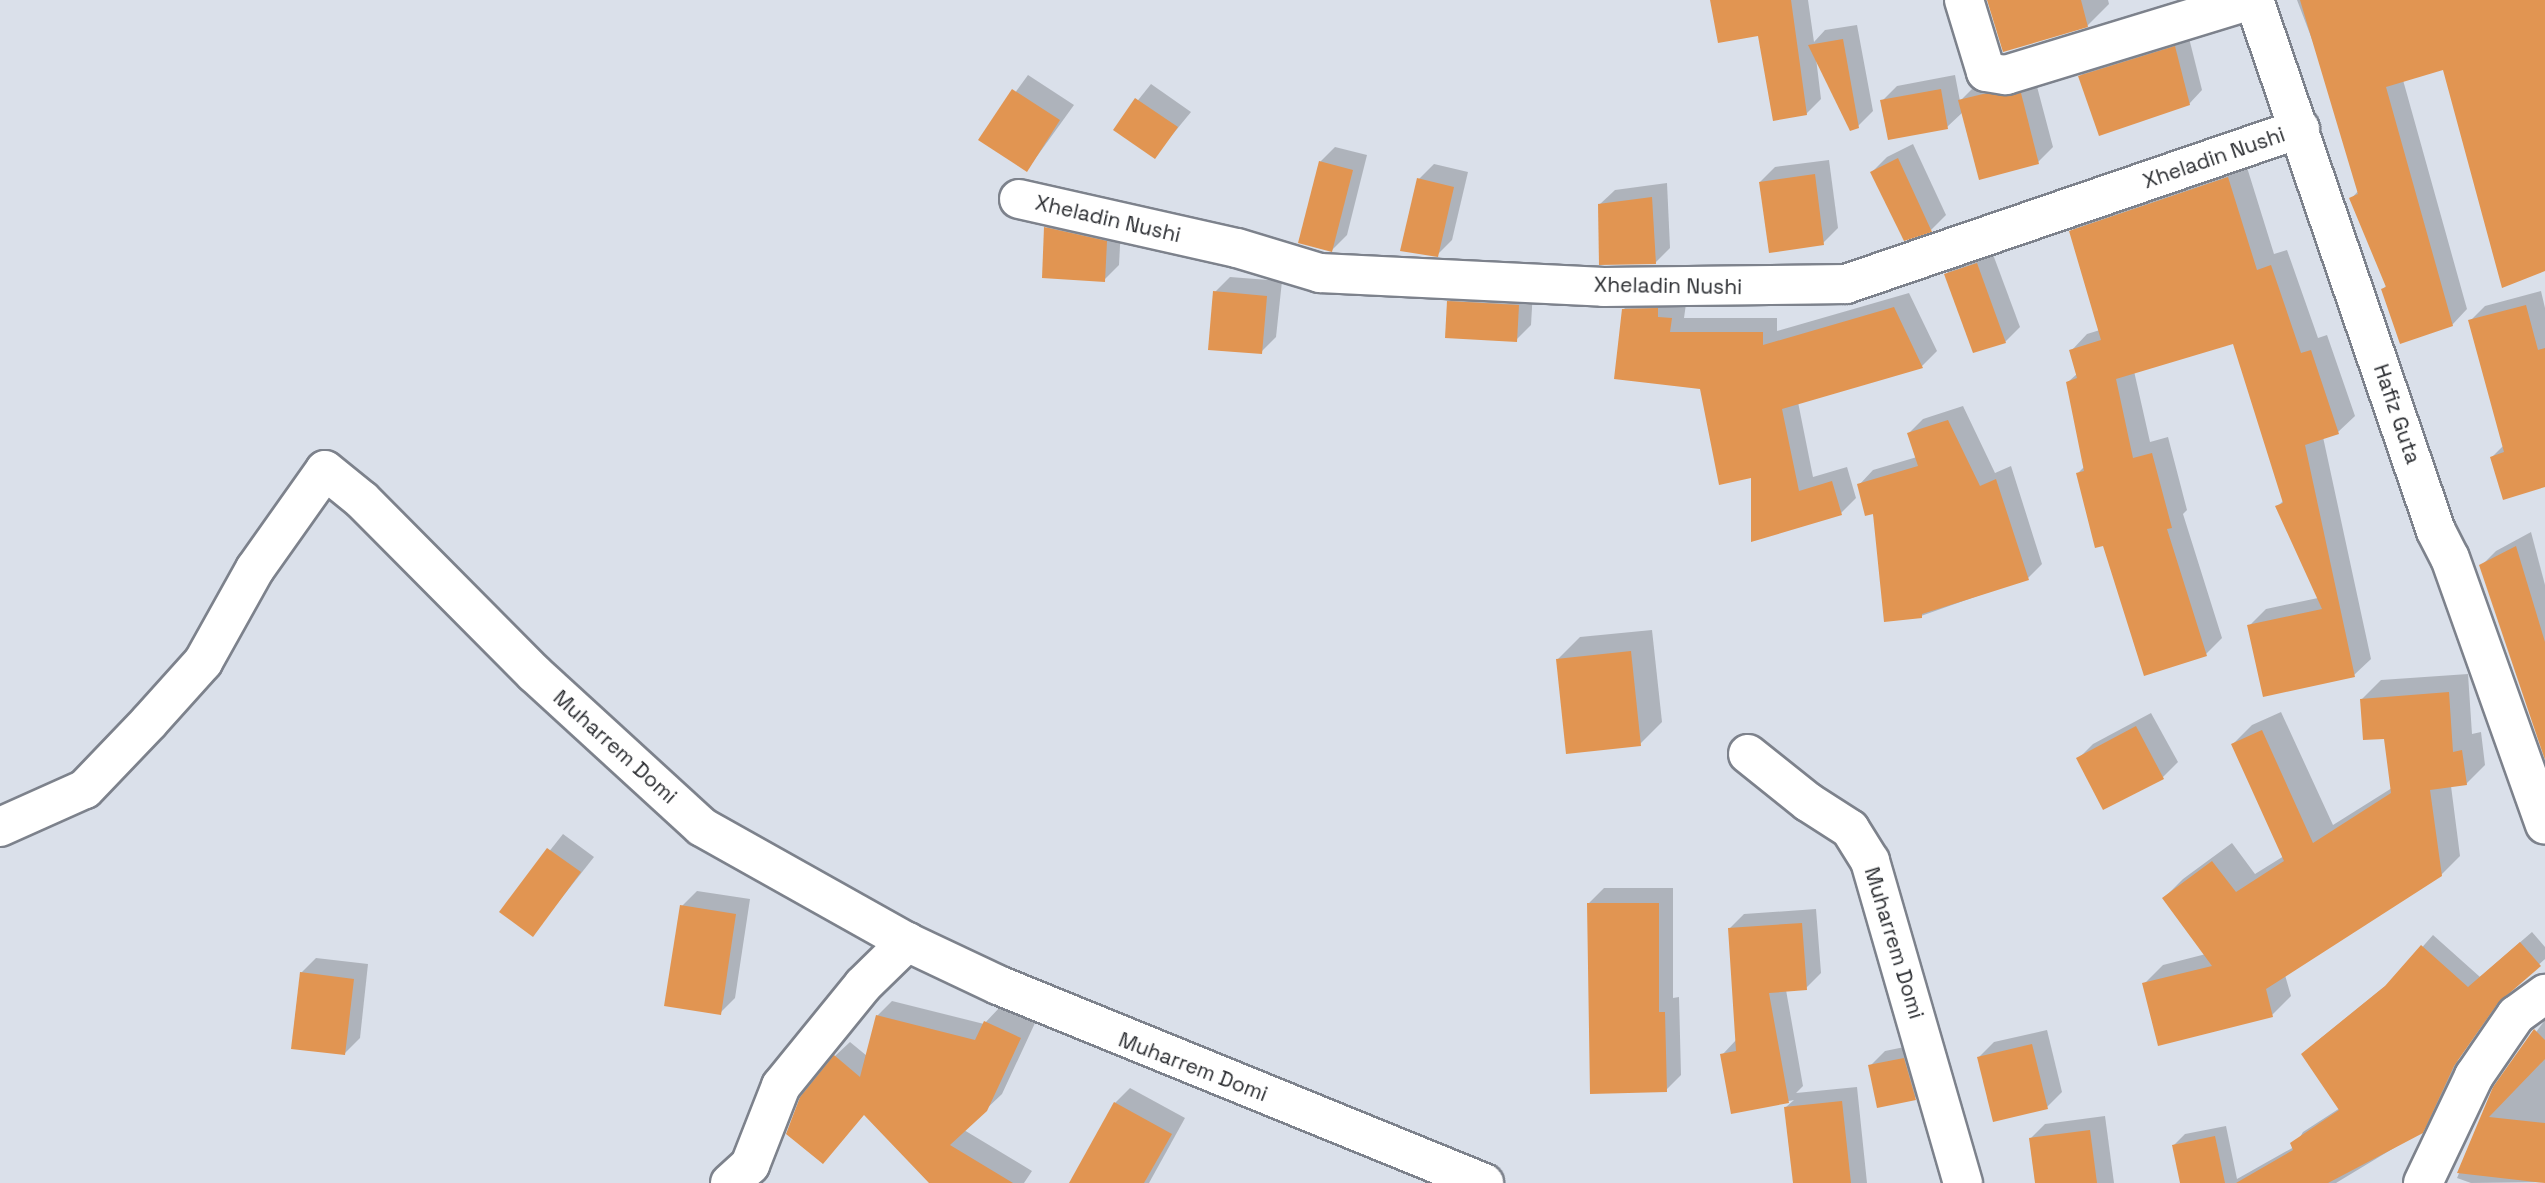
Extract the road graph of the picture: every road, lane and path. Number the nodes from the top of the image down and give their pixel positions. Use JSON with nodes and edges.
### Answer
{"nodes":[{"id":1,"x":1964,"y":0,"type":"edge"},
{"id":2,"x":2253,"y":0,"type":"edge"},
{"id":3,"x":2300,"y":129,"type":"junction"},
{"id":4,"x":1020,"y":199,"type":"dead end"},
{"id":5,"x":1748,"y":754,"type":"dead end"},
{"id":6,"x":2545,"y":825,"type":"edge"},
{"id":7,"x":0,"y":827,"type":"edge"},
{"id":8,"x":907,"y":942,"type":"junction"},
{"id":9,"x":2545,"y":994,"type":"edge"},
{"id":10,"x":730,"y":1183,"type":"edge"},
{"id":11,"x":1484,"y":1183,"type":"edge"},
{"id":12,"x":1963,"y":1183,"type":"edge"},
{"id":13,"x":2423,"y":1183,"type":"edge"}],
"edges":[{"from":1,"to":2,"type":"street"},
{"from":2,"to":3,"type":"street","name":"Hafiz Guta"},
{"from":3,"to":4,"type":"street","name":"Xheladin Nushi"},
{"from":3,"to":6,"type":"street","name":"Hafiz Guta"},
{"from":5,"to":12,"type":"street","name":"Muharrem Domi"},
{"from":7,"to":8,"type":"street","name":"Muharrem Domi"},
{"from":8,"to":10,"type":"street"},
{"from":8,"to":11,"type":"street","name":"Muharrem Domi"},
{"from":9,"to":13,"type":"street"}]}
